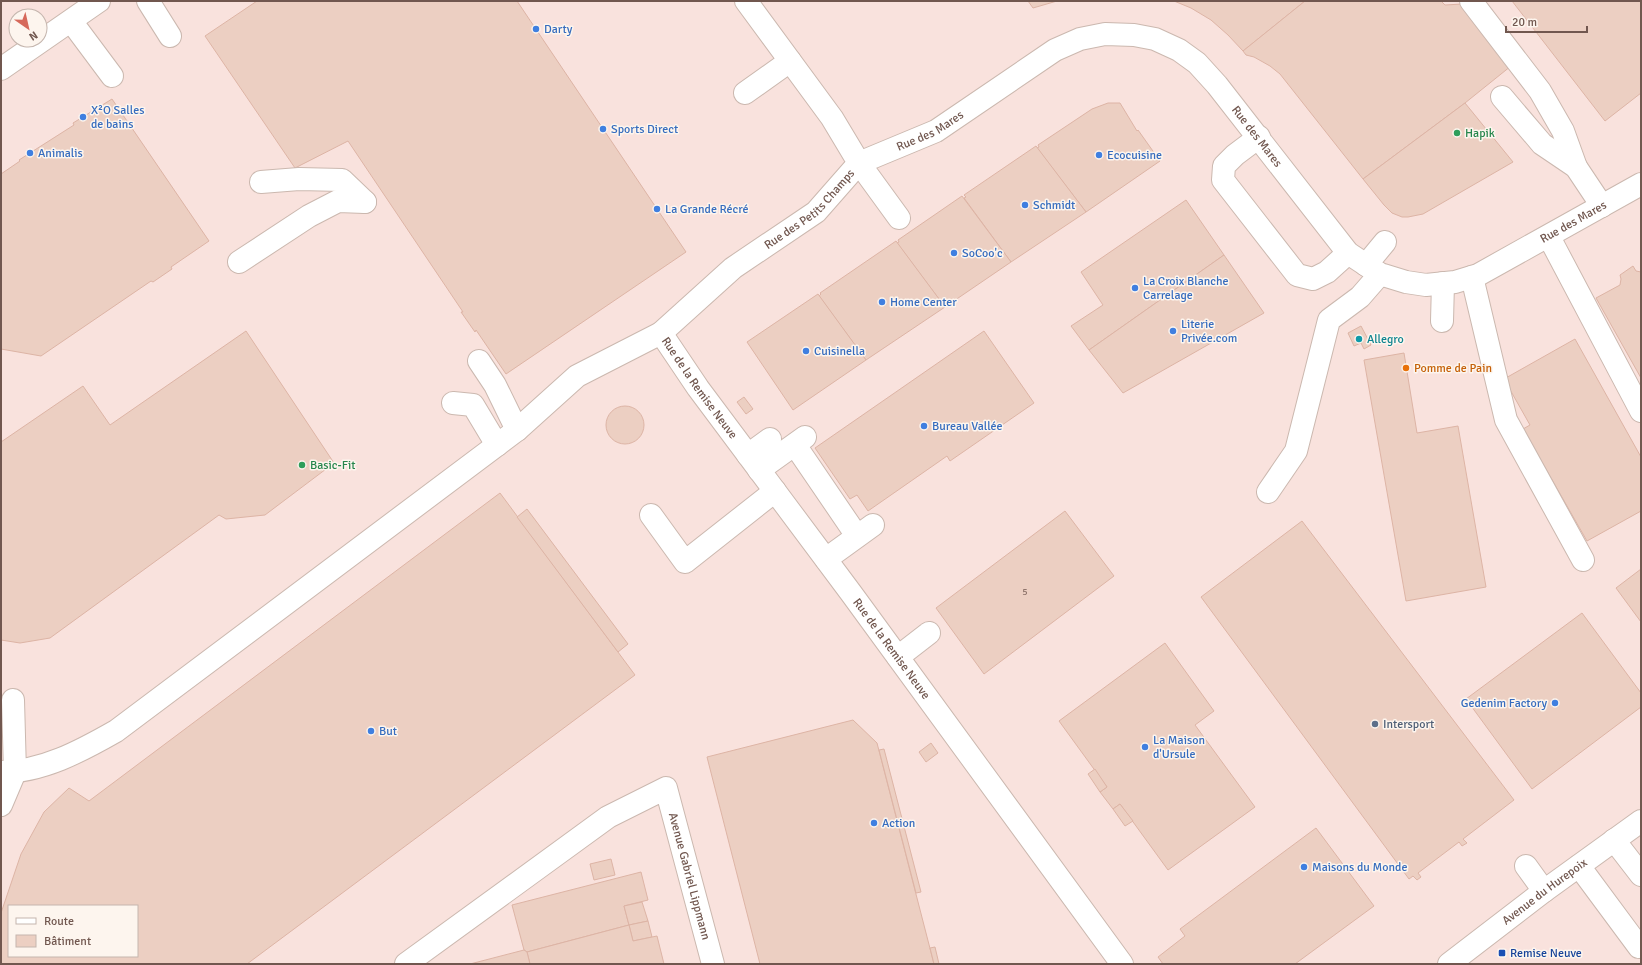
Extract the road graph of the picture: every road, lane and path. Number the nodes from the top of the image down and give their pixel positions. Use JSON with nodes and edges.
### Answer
{"nodes":[{"id":1,"x":99,"y":1,"type":"edge"},
{"id":2,"x":148,"y":1,"type":"edge"},
{"id":3,"x":746,"y":1,"type":"edge"},
{"id":4,"x":1471,"y":1,"type":"edge"},
{"id":5,"x":70,"y":20,"type":"junction"},
{"id":6,"x":170,"y":36,"type":"dead end"},
{"id":7,"x":790,"y":61,"type":"junction"},
{"id":8,"x":1,"y":69,"type":"edge"},
{"id":9,"x":112,"y":76,"type":"dead end"},
{"id":10,"x":745,"y":93,"type":"dead end"},
{"id":11,"x":1502,"y":97,"type":"dead end"},
{"id":12,"x":1258,"y":137,"type":"junction"},
{"id":13,"x":859,"y":163,"type":"junction"},
{"id":14,"x":1576,"y":167,"type":"junction"},
{"id":15,"x":261,"y":182,"type":"dead end"},
{"id":16,"x":1641,"y":184,"type":"edge"},
{"id":17,"x":1602,"y":206,"type":"junction"},
{"id":18,"x":899,"y":218,"type":"dead end"},
{"id":19,"x":1549,"y":237,"type":"junction"},
{"id":20,"x":1386,"y":242,"type":"dead end"},
{"id":21,"x":239,"y":262,"type":"dead end"},
{"id":22,"x":1365,"y":264,"type":"junction"},
{"id":23,"x":1472,"y":277,"type":"junction"},
{"id":24,"x":1443,"y":283,"type":"junction"},
{"id":25,"x":1442,"y":320,"type":"dead end"},
{"id":26,"x":661,"y":333,"type":"junction"},
{"id":27,"x":479,"y":361,"type":"dead end"},
{"id":28,"x":454,"y":403,"type":"dead end"},
{"id":29,"x":1641,"y":411,"type":"edge"},
{"id":30,"x":517,"y":430,"type":"junction"},
{"id":31,"x":770,"y":439,"type":"dead end"},
{"id":32,"x":497,"y":445,"type":"junction"},
{"id":33,"x":754,"y":462,"type":"junction"},
{"id":34,"x":775,"y":492,"type":"junction"},
{"id":35,"x":1268,"y":492,"type":"dead end"},
{"id":36,"x":651,"y":515,"type":"dead end"},
{"id":37,"x":826,"y":559,"type":"junction"},
{"id":38,"x":1583,"y":560,"type":"dead end"},
{"id":39,"x":929,"y":633,"type":"dead end"},
{"id":40,"x":898,"y":657,"type":"junction"},
{"id":41,"x":13,"y":700,"type":"dead end"},
{"id":42,"x":6,"y":775,"type":"edge"},
{"id":43,"x":1,"y":805,"type":"edge"},
{"id":44,"x":1641,"y":821,"type":"edge"},
{"id":45,"x":1614,"y":840,"type":"junction"},
{"id":46,"x":1526,"y":866,"type":"dead end"},
{"id":47,"x":1579,"y":866,"type":"junction"},
{"id":48,"x":1641,"y":875,"type":"edge"},
{"id":49,"x":1544,"y":891,"type":"junction"},
{"id":50,"x":1639,"y":947,"type":"dead end"},
{"id":51,"x":406,"y":964,"type":"edge"},
{"id":52,"x":713,"y":964,"type":"edge"},
{"id":53,"x":1122,"y":964,"type":"edge"},
{"id":54,"x":1449,"y":964,"type":"edge"}],
"edges":[{"from":1,"to":5,"type":"street"},
{"from":2,"to":6,"type":"street"},
{"from":3,"to":7,"type":"street","name":"Rue des Petits Champs"},
{"from":4,"to":14,"type":"street"},
{"from":5,"to":8,"type":"street"},
{"from":5,"to":9,"type":"street"},
{"from":7,"to":10,"type":"street"},
{"from":7,"to":13,"type":"street","name":"Rue des Petits Champs"},
{"from":11,"to":14,"type":"street"},
{"from":12,"to":13,"type":"street","name":"Rue des Mares"},
{"from":12,"to":22,"type":"street","name":"Rue des Mares"},
{"from":12,"to":22,"type":"street"},
{"from":13,"to":18,"type":"street"},
{"from":13,"to":26,"type":"street","name":"Rue des Petits Champs"},
{"from":14,"to":17,"type":"street"},
{"from":15,"to":21,"type":"street"},
{"from":16,"to":17,"type":"street","name":"Rue des Mares"},
{"from":17,"to":19,"type":"street","name":"Rue des Mares"},
{"from":19,"to":23,"type":"street","name":"Rue des Mares"},
{"from":19,"to":29,"type":"street"},
{"from":20,"to":22,"type":"street"},
{"from":22,"to":24,"type":"street","name":"Rue des Mares"},
{"from":22,"to":35,"type":"street"},
{"from":23,"to":24,"type":"street","name":"Rue des Mares"},
{"from":23,"to":38,"type":"street"},
{"from":24,"to":25,"type":"street"},
{"from":26,"to":30,"type":"street","name":"Rue des Petits Champs"},
{"from":26,"to":33,"type":"street","name":"Rue de la Remise Neuve"},
{"from":27,"to":30,"type":"street"},
{"from":28,"to":32,"type":"street"},
{"from":30,"to":32,"type":"street","name":"Rue des Petits Champs"},
{"from":31,"to":33,"type":"street"},
{"from":32,"to":42,"type":"street","name":"Rue des Petits Champs"},
{"from":33,"to":34,"type":"street","name":"Rue de la Remise Neuve"},
{"from":33,"to":37,"type":"street"},
{"from":34,"to":36,"type":"street"},
{"from":34,"to":37,"type":"street","name":"Rue de la Remise Neuve"},
{"from":37,"to":40,"type":"street","name":"Rue de la Remise Neuve"},
{"from":39,"to":40,"type":"street"},
{"from":40,"to":53,"type":"street","name":"Rue de la Remise Neuve"},
{"from":41,"to":42,"type":"street"},
{"from":42,"to":43,"type":"street"},
{"from":44,"to":45,"type":"street","name":"Avenue du Hurepoix"},
{"from":45,"to":47,"type":"street","name":"Avenue du Hurepoix"},
{"from":45,"to":48,"type":"street"},
{"from":46,"to":49,"type":"street"},
{"from":47,"to":49,"type":"street","name":"Avenue du Hurepoix"},
{"from":47,"to":50,"type":"street"},
{"from":49,"to":54,"type":"street","name":"Avenue du Hurepoix"},
{"from":51,"to":52,"type":"street","name":"Avenue Gabriel Lippmann"}]}
